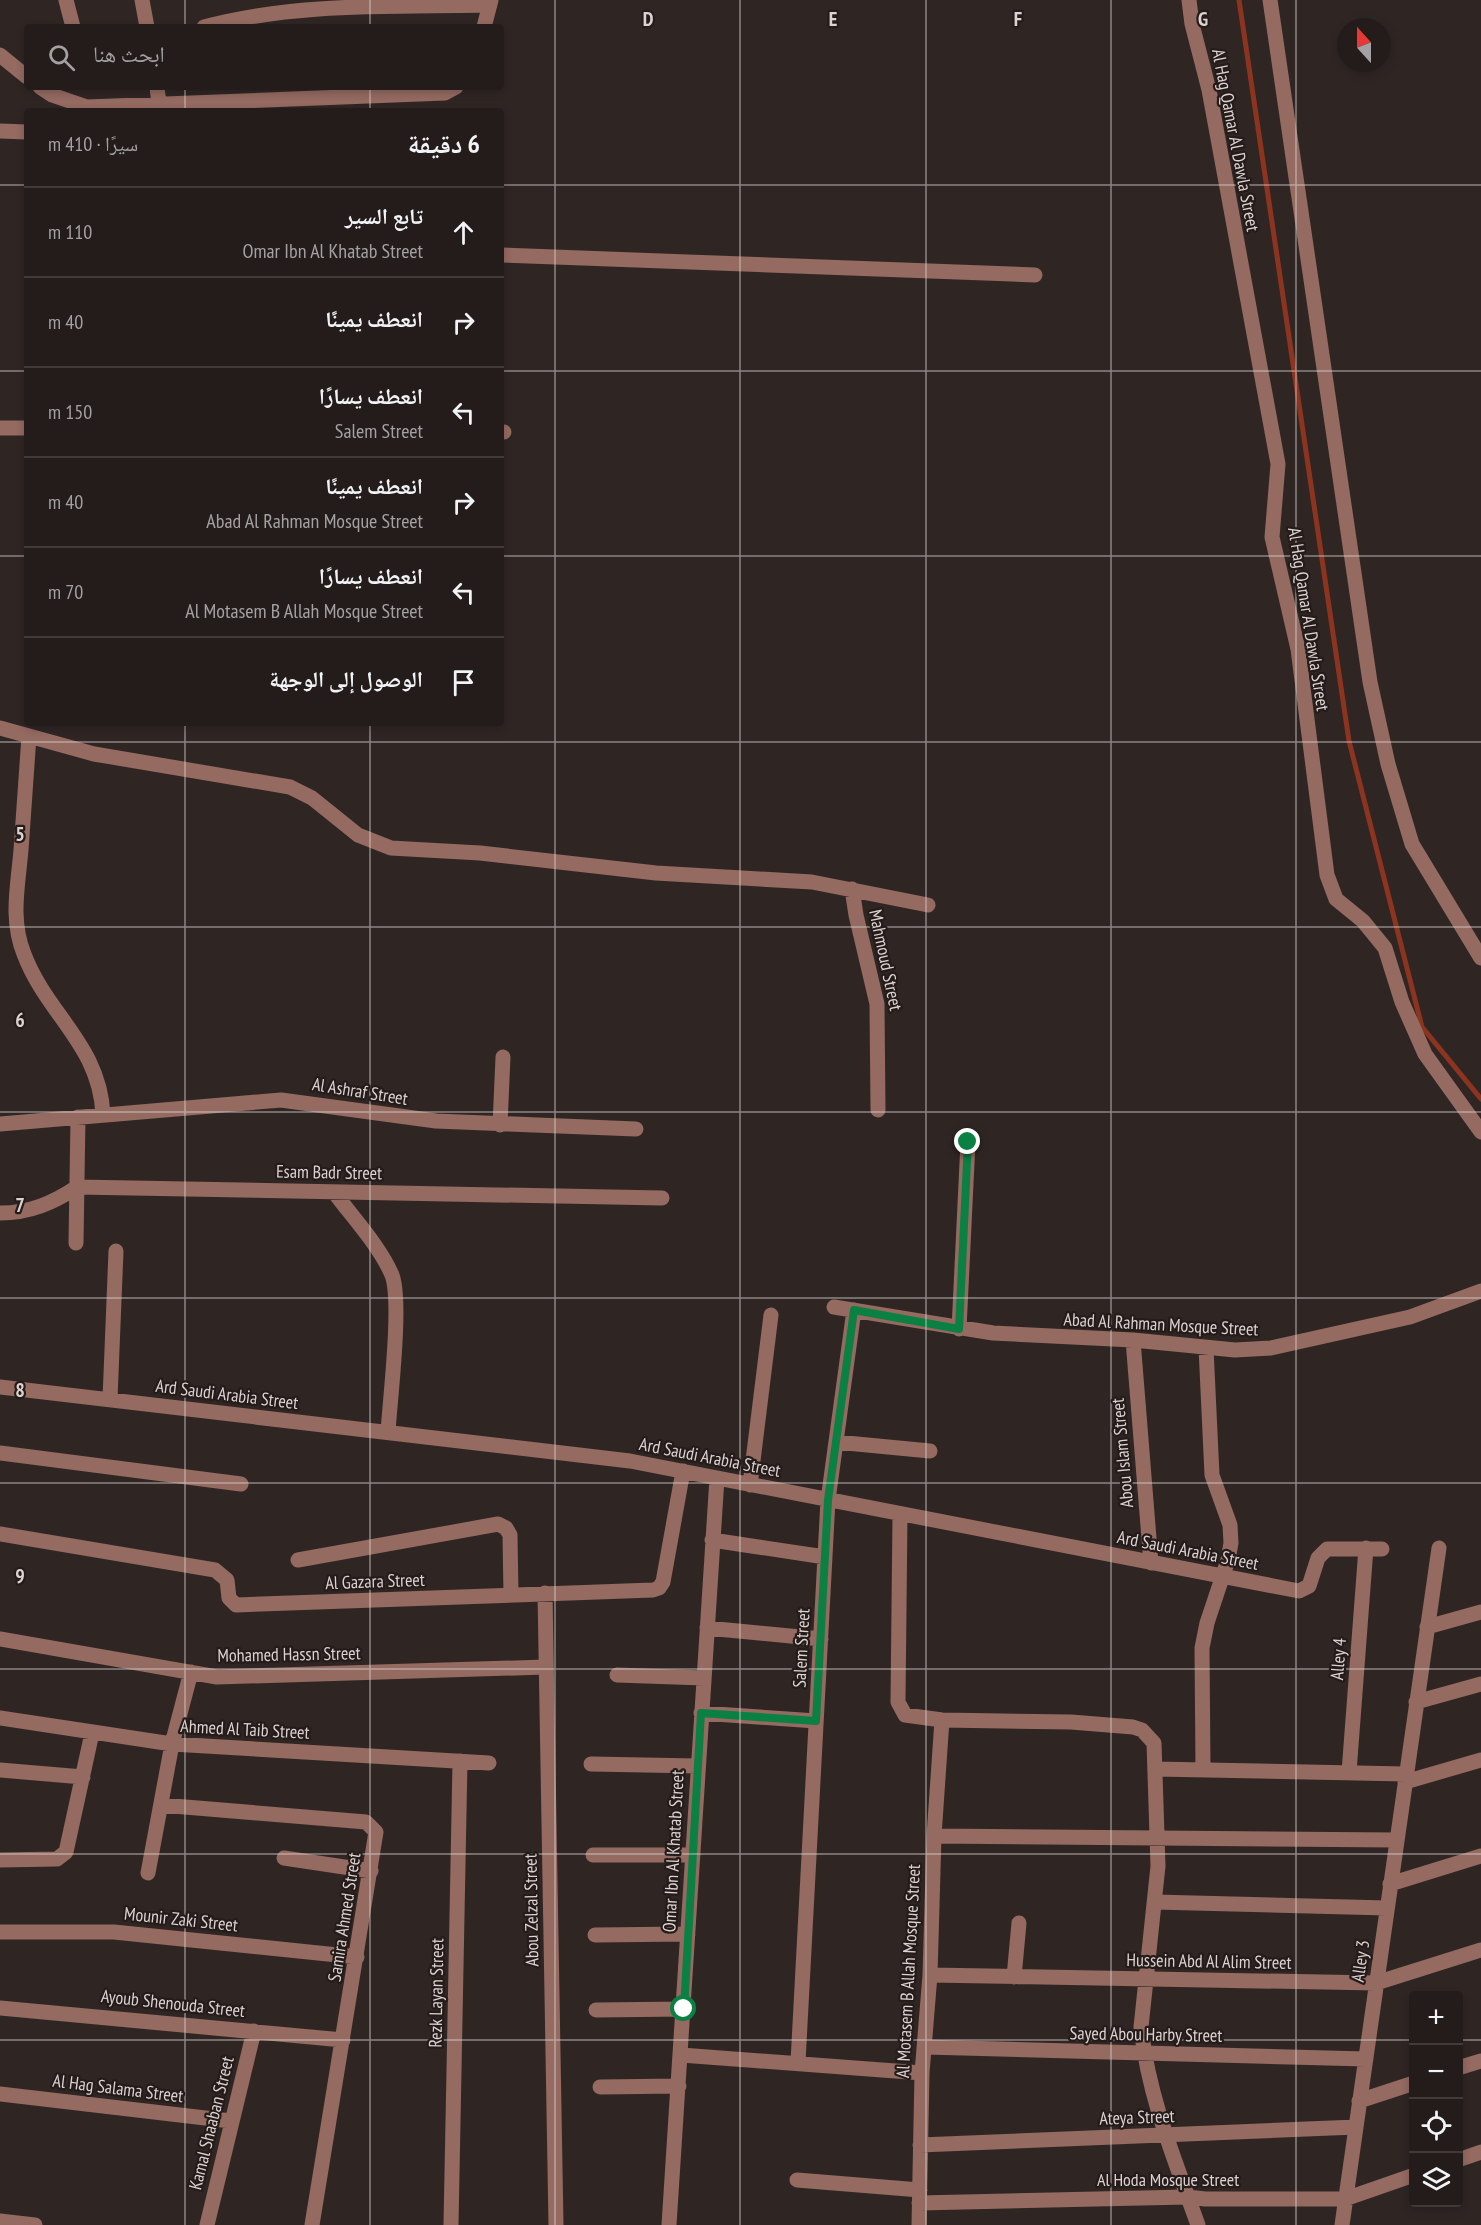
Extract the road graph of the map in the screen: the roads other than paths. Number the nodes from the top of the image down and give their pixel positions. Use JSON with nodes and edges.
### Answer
{"nodes":[{"id":1,"x":66,"y":0,"type":"edge"},
{"id":2,"x":142,"y":0,"type":"edge"},
{"id":3,"x":1189,"y":0,"type":"edge"},
{"id":4,"x":1270,"y":0,"type":"edge"},
{"id":5,"x":402,"y":3,"type":"edge"},
{"id":6,"x":491,"y":3,"type":"edge"},
{"id":7,"x":72,"y":24,"type":"edge"},
{"id":8,"x":146,"y":24,"type":"edge"},
{"id":9,"x":217,"y":24,"type":"edge"},
{"id":10,"x":485,"y":24,"type":"edge"},
{"id":11,"x":0,"y":55,"type":"edge"},
{"id":12,"x":24,"y":75,"type":"edge"},
{"id":13,"x":157,"y":90,"type":"edge"},
{"id":14,"x":450,"y":90,"type":"edge"},
{"id":15,"x":48,"y":98,"type":"edge"},
{"id":16,"x":159,"y":104,"type":"junction"},
{"id":17,"x":83,"y":108,"type":"edge"},
{"id":18,"x":137,"y":108,"type":"edge"},
{"id":19,"x":0,"y":131,"type":"edge"},
{"id":20,"x":24,"y":132,"type":"edge"},
{"id":21,"x":504,"y":255,"type":"edge"},
{"id":22,"x":1035,"y":275,"type":"dead end"},
{"id":23,"x":0,"y":428,"type":"edge"},
{"id":24,"x":24,"y":429,"type":"edge"},
{"id":25,"x":0,"y":728,"type":"edge"},
{"id":26,"x":29,"y":736,"type":"junction"},
{"id":27,"x":852,"y":890,"type":"junction"},
{"id":28,"x":928,"y":905,"type":"dead end"},
{"id":29,"x":1481,"y":958,"type":"edge"},
{"id":30,"x":503,"y":1057,"type":"dead end"},
{"id":31,"x":878,"y":1110,"type":"dead end"},
{"id":32,"x":104,"y":1115,"type":"junction"},
{"id":33,"x":78,"y":1117,"type":"junction"},
{"id":34,"x":0,"y":1124,"type":"edge"},
{"id":35,"x":500,"y":1125,"type":"junction"},
{"id":36,"x":636,"y":1129,"type":"dead end"},
{"id":37,"x":1481,"y":1132,"type":"edge"},
{"id":38,"x":968,"y":1142,"type":"dead end"},
{"id":39,"x":77,"y":1187,"type":"junction"},
{"id":40,"x":333,"y":1192,"type":"junction"},
{"id":41,"x":662,"y":1198,"type":"dead end"},
{"id":42,"x":0,"y":1213,"type":"edge"},
{"id":43,"x":76,"y":1243,"type":"dead end"},
{"id":44,"x":116,"y":1251,"type":"dead end"},
{"id":45,"x":1481,"y":1291,"type":"edge"},
{"id":46,"x":834,"y":1306,"type":"dead end"},
{"id":47,"x":854,"y":1310,"type":"junction"},
{"id":48,"x":771,"y":1315,"type":"dead end"},
{"id":49,"x":959,"y":1329,"type":"junction"},
{"id":50,"x":1133,"y":1340,"type":"junction"},
{"id":51,"x":1206,"y":1348,"type":"junction"},
{"id":52,"x":0,"y":1387,"type":"edge"},
{"id":53,"x":110,"y":1399,"type":"junction"},
{"id":54,"x":388,"y":1432,"type":"junction"},
{"id":55,"x":836,"y":1442,"type":"junction"},
{"id":56,"x":930,"y":1451,"type":"dead end"},
{"id":57,"x":0,"y":1453,"type":"edge"},
{"id":58,"x":682,"y":1472,"type":"junction"},
{"id":59,"x":717,"y":1478,"type":"junction"},
{"id":60,"x":241,"y":1484,"type":"dead end"},
{"id":61,"x":750,"y":1485,"type":"junction"},
{"id":62,"x":828,"y":1500,"type":"junction"},
{"id":63,"x":900,"y":1514,"type":"junction"},
{"id":64,"x":0,"y":1534,"type":"edge"},
{"id":65,"x":712,"y":1540,"type":"junction"},
{"id":66,"x":1365,"y":1548,"type":"junction"},
{"id":67,"x":1439,"y":1548,"type":"dead end"},
{"id":68,"x":1382,"y":1549,"type":"dead end"},
{"id":69,"x":825,"y":1557,"type":"junction"},
{"id":70,"x":297,"y":1560,"type":"dead end"},
{"id":71,"x":1151,"y":1563,"type":"junction"},
{"id":72,"x":1222,"y":1576,"type":"junction"},
{"id":73,"x":545,"y":1593,"type":"junction"},
{"id":74,"x":511,"y":1595,"type":"junction"},
{"id":75,"x":1481,"y":1612,"type":"edge"},
{"id":76,"x":1427,"y":1627,"type":"junction"},
{"id":77,"x":707,"y":1628,"type":"junction"},
{"id":78,"x":0,"y":1639,"type":"edge"},
{"id":79,"x":820,"y":1639,"type":"junction"},
{"id":80,"x":546,"y":1667,"type":"junction"},
{"id":81,"x":191,"y":1672,"type":"junction"},
{"id":82,"x":617,"y":1675,"type":"dead end"},
{"id":83,"x":704,"y":1678,"type":"junction"},
{"id":84,"x":1481,"y":1684,"type":"edge"},
{"id":85,"x":1416,"y":1702,"type":"junction"},
{"id":86,"x":701,"y":1713,"type":"junction"},
{"id":87,"x":0,"y":1719,"type":"edge"},
{"id":88,"x":942,"y":1720,"type":"junction"},
{"id":89,"x":816,"y":1721,"type":"junction"},
{"id":90,"x":92,"y":1733,"type":"junction"},
{"id":91,"x":172,"y":1744,"type":"junction"},
{"id":92,"x":1481,"y":1760,"type":"edge"},
{"id":93,"x":460,"y":1761,"type":"junction"},
{"id":94,"x":489,"y":1763,"type":"dead end"},
{"id":95,"x":591,"y":1764,"type":"dead end"},
{"id":96,"x":698,"y":1766,"type":"junction"},
{"id":97,"x":1155,"y":1769,"type":"junction"},
{"id":98,"x":0,"y":1770,"type":"edge"},
{"id":99,"x":1203,"y":1770,"type":"junction"},
{"id":100,"x":1348,"y":1772,"type":"junction"},
{"id":101,"x":83,"y":1777,"type":"junction"},
{"id":102,"x":1405,"y":1778,"type":"junction"},
{"id":103,"x":161,"y":1805,"type":"junction"},
{"id":104,"x":934,"y":1836,"type":"junction"},
{"id":105,"x":1159,"y":1838,"type":"junction"},
{"id":106,"x":1396,"y":1840,"type":"junction"},
{"id":107,"x":693,"y":1854,"type":"junction"},
{"id":108,"x":593,"y":1855,"type":"dead end"},
{"id":109,"x":1481,"y":1856,"type":"edge"},
{"id":110,"x":284,"y":1858,"type":"dead end"},
{"id":111,"x":0,"y":1860,"type":"edge"},
{"id":112,"x":371,"y":1871,"type":"junction"},
{"id":113,"x":148,"y":1873,"type":"dead end"},
{"id":114,"x":1390,"y":1884,"type":"junction"},
{"id":115,"x":1155,"y":1902,"type":"junction"},
{"id":116,"x":1387,"y":1908,"type":"junction"},
{"id":117,"x":1019,"y":1923,"type":"dead end"},
{"id":118,"x":0,"y":1932,"type":"edge"},
{"id":119,"x":688,"y":1934,"type":"junction"},
{"id":120,"x":595,"y":1935,"type":"dead end"},
{"id":121,"x":1481,"y":1950,"type":"edge"},
{"id":122,"x":357,"y":1957,"type":"junction"},
{"id":123,"x":930,"y":1975,"type":"junction"},
{"id":124,"x":1014,"y":1977,"type":"junction"},
{"id":125,"x":1146,"y":1979,"type":"junction"},
{"id":126,"x":1376,"y":1983,"type":"junction"},
{"id":127,"x":0,"y":2008,"type":"edge"},
{"id":128,"x":684,"y":2009,"type":"junction"},
{"id":129,"x":596,"y":2010,"type":"dead end"},
{"id":130,"x":254,"y":2031,"type":"junction"},
{"id":131,"x":343,"y":2040,"type":"junction"},
{"id":132,"x":925,"y":2048,"type":"junction"},
{"id":133,"x":1144,"y":2053,"type":"junction"},
{"id":134,"x":681,"y":2055,"type":"junction"},
{"id":135,"x":1366,"y":2059,"type":"junction"},
{"id":136,"x":1481,"y":2061,"type":"edge"},
{"id":137,"x":798,"y":2062,"type":"junction"},
{"id":138,"x":1463,"y":2066,"type":"edge"},
{"id":139,"x":922,"y":2073,"type":"junction"},
{"id":140,"x":1409,"y":2084,"type":"edge"},
{"id":141,"x":679,"y":2086,"type":"junction"},
{"id":142,"x":600,"y":2087,"type":"dead end"},
{"id":143,"x":0,"y":2094,"type":"edge"},
{"id":144,"x":1359,"y":2101,"type":"junction"},
{"id":145,"x":231,"y":2121,"type":"junction"},
{"id":146,"x":1356,"y":2127,"type":"junction"},
{"id":147,"x":1164,"y":2135,"type":"junction"},
{"id":148,"x":920,"y":2145,"type":"junction"},
{"id":149,"x":1481,"y":2152,"type":"edge"},
{"id":150,"x":1463,"y":2158,"type":"edge"},
{"id":151,"x":1409,"y":2176,"type":"edge"},
{"id":152,"x":797,"y":2180,"type":"dead end"},
{"id":153,"x":920,"y":2196,"type":"junction"},
{"id":154,"x":1188,"y":2197,"type":"junction"},
{"id":155,"x":1345,"y":2199,"type":"junction"},
{"id":156,"x":0,"y":2221,"type":"edge"},
{"id":157,"x":35,"y":2225,"type":"edge"},
{"id":158,"x":207,"y":2225,"type":"edge"},
{"id":159,"x":312,"y":2225,"type":"edge"},
{"id":160,"x":451,"y":2225,"type":"edge"},
{"id":161,"x":556,"y":2225,"type":"edge"},
{"id":162,"x":669,"y":2225,"type":"edge"},
{"id":163,"x":919,"y":2225,"type":"edge"},
{"id":164,"x":1198,"y":2225,"type":"edge"},
{"id":165,"x":1342,"y":2225,"type":"edge"}],
"edges":[{"from":1,"to":7,"type":"street"},
{"from":2,"to":8,"type":"street"},
{"from":3,"to":37,"type":"street","name":"Al Hag Qamar Al Dawla Street"},
{"from":4,"to":29,"type":"street"},
{"from":5,"to":6,"type":"street"},
{"from":5,"to":9,"type":"street"},
{"from":6,"to":10,"type":"street"},
{"from":11,"to":12,"type":"street"},
{"from":13,"to":16,"type":"street"},
{"from":14,"to":16,"type":"street"},
{"from":15,"to":17,"type":"street"},
{"from":16,"to":18,"type":"street"},
{"from":19,"to":20,"type":"street"},
{"from":21,"to":22,"type":"street"},
{"from":23,"to":24,"type":"street"},
{"from":25,"to":26,"type":"street"},
{"from":26,"to":27,"type":"street"},
{"from":26,"to":32,"type":"street"},
{"from":27,"to":28,"type":"street"},
{"from":27,"to":31,"type":"street","name":"Mahmoud Street"},
{"from":30,"to":35,"type":"street"},
{"from":32,"to":33,"type":"street","name":"Al Ashraf Street"},
{"from":32,"to":35,"type":"street","name":"Al Ashraf Street"},
{"from":33,"to":34,"type":"street","name":"Al Ashraf Street"},
{"from":33,"to":39,"type":"street"},
{"from":35,"to":36,"type":"street","name":"Al Ashraf Street"},
{"from":38,"to":49,"type":"street"},
{"from":39,"to":40,"type":"street","name":"Esam Badr Street"},
{"from":39,"to":42,"type":"street"},
{"from":39,"to":43,"type":"street"},
{"from":40,"to":41,"type":"street","name":"Esam Badr Street"},
{"from":40,"to":54,"type":"street"},
{"from":44,"to":53,"type":"street"},
{"from":45,"to":51,"type":"street","name":"Abad Al Rahman Mosque Street"},
{"from":46,"to":47,"type":"street","name":"Abad Al Rahman Mosque Street"},
{"from":47,"to":49,"type":"street","name":"Abad Al Rahman Mosque Street"},
{"from":47,"to":55,"type":"street","name":"Salem Street"},
{"from":48,"to":61,"type":"street"},
{"from":49,"to":50,"type":"street","name":"Abad Al Rahman Mosque Street"},
{"from":50,"to":51,"type":"street","name":"Abad Al Rahman Mosque Street"},
{"from":50,"to":71,"type":"street","name":"Abou Islam Street"},
{"from":51,"to":72,"type":"street"},
{"from":52,"to":53,"type":"street","name":"Ard Saudi Arabia Street"},
{"from":53,"to":54,"type":"street","name":"Ard Saudi Arabia Street"},
{"from":54,"to":58,"type":"street","name":"Ard Saudi Arabia Street"},
{"from":55,"to":56,"type":"street"},
{"from":55,"to":62,"type":"street","name":"Salem Street"},
{"from":57,"to":60,"type":"street"},
{"from":58,"to":59,"type":"street","name":"Ard Saudi Arabia Street"},
{"from":58,"to":73,"type":"street","name":"Al Gazara Street"},
{"from":59,"to":61,"type":"street","name":"Ard Saudi Arabia Street"},
{"from":59,"to":65,"type":"street","name":"Omar Ibn Al Khatab Street"},
{"from":61,"to":62,"type":"street","name":"Ard Saudi Arabia Street"},
{"from":62,"to":63,"type":"street","name":"Ard Saudi Arabia Street"},
{"from":62,"to":69,"type":"street","name":"Salem Street"},
{"from":63,"to":71,"type":"street","name":"Ard Saudi Arabia Street"},
{"from":63,"to":88,"type":"street"},
{"from":64,"to":74,"type":"street","name":"Al Gazara Street"},
{"from":65,"to":69,"type":"street"},
{"from":65,"to":77,"type":"street","name":"Omar Ibn Al Khatab Street"},
{"from":66,"to":68,"type":"street","name":"Ard Saudi Arabia Street"},
{"from":66,"to":72,"type":"street","name":"Ard Saudi Arabia Street"},
{"from":66,"to":100,"type":"street","name":"Alley 4"},
{"from":67,"to":76,"type":"street","name":"Alley 3"},
{"from":69,"to":79,"type":"street","name":"Salem Street"},
{"from":70,"to":74,"type":"street"},
{"from":71,"to":72,"type":"street","name":"Ard Saudi Arabia Street"},
{"from":72,"to":99,"type":"street"},
{"from":73,"to":74,"type":"street","name":"Al Gazara Street"},
{"from":73,"to":80,"type":"street","name":"Abou Zelzal Street"},
{"from":75,"to":76,"type":"street"},
{"from":76,"to":85,"type":"street","name":"Alley 3"},
{"from":77,"to":79,"type":"street"},
{"from":77,"to":83,"type":"street","name":"Omar Ibn Al Khatab Street"},
{"from":78,"to":81,"type":"street","name":"Mohamed Hassn Street"},
{"from":79,"to":89,"type":"street","name":"Salem Street"},
{"from":80,"to":81,"type":"street","name":"Mohamed Hassn Street"},
{"from":80,"to":161,"type":"street","name":"Abou Zelzal Street"},
{"from":81,"to":91,"type":"street"},
{"from":82,"to":83,"type":"street"},
{"from":83,"to":86,"type":"street","name":"Omar Ibn Al Khatab Street"},
{"from":84,"to":85,"type":"street"},
{"from":85,"to":102,"type":"street","name":"Alley 3"},
{"from":86,"to":89,"type":"street"},
{"from":86,"to":96,"type":"street","name":"Omar Ibn Al Khatab Street"},
{"from":87,"to":90,"type":"street","name":"Ahmed Al Taib Street"},
{"from":88,"to":97,"type":"street"},
{"from":88,"to":104,"type":"street","name":"Al Motasem B Allah Mosque Street"},
{"from":89,"to":137,"type":"street","name":"Salem Street"},
{"from":90,"to":91,"type":"street","name":"Ahmed Al Taib Street"},
{"from":90,"to":101,"type":"street"},
{"from":91,"to":93,"type":"street","name":"Ahmed Al Taib Street"},
{"from":91,"to":103,"type":"street"},
{"from":92,"to":102,"type":"street"},
{"from":93,"to":94,"type":"street","name":"Ahmed Al Taib Street"},
{"from":93,"to":160,"type":"street","name":"Rezk Layan Street"},
{"from":95,"to":96,"type":"street"},
{"from":96,"to":107,"type":"street","name":"Omar Ibn Al Khatab Street"},
{"from":97,"to":99,"type":"street"},
{"from":97,"to":105,"type":"street"},
{"from":98,"to":101,"type":"street"},
{"from":99,"to":100,"type":"street"},
{"from":100,"to":102,"type":"street"},
{"from":101,"to":111,"type":"street"},
{"from":102,"to":106,"type":"street","name":"Alley 3"},
{"from":103,"to":112,"type":"street","name":"Samira Ahmed Street"},
{"from":103,"to":113,"type":"street"},
{"from":104,"to":105,"type":"street"},
{"from":104,"to":123,"type":"street","name":"Al Motasem B Allah Mosque Street"},
{"from":105,"to":106,"type":"street"},
{"from":105,"to":115,"type":"street"},
{"from":106,"to":114,"type":"street","name":"Alley 3"},
{"from":107,"to":108,"type":"street"},
{"from":107,"to":119,"type":"street","name":"Omar Ibn Al Khatab Street"},
{"from":109,"to":114,"type":"street"},
{"from":110,"to":112,"type":"street"},
{"from":112,"to":122,"type":"street","name":"Samira Ahmed Street"},
{"from":114,"to":116,"type":"street","name":"Alley 3"},
{"from":115,"to":116,"type":"street"},
{"from":115,"to":125,"type":"street"},
{"from":116,"to":126,"type":"street","name":"Alley 3"},
{"from":117,"to":124,"type":"street"},
{"from":118,"to":122,"type":"street","name":"Mounir Zaki Street"},
{"from":119,"to":120,"type":"street"},
{"from":119,"to":128,"type":"street","name":"Omar Ibn Al Khatab Street"},
{"from":121,"to":126,"type":"street","name":"Hussein Abd Al Alim Street"},
{"from":122,"to":131,"type":"street","name":"Samira Ahmed Street"},
{"from":123,"to":124,"type":"street","name":"Hussein Abd Al Alim Street"},
{"from":123,"to":132,"type":"street","name":"Al Motasem B Allah Mosque Street"},
{"from":124,"to":125,"type":"street","name":"Hussein Abd Al Alim Street"},
{"from":125,"to":126,"type":"street","name":"Hussein Abd Al Alim Street"},
{"from":125,"to":133,"type":"street"},
{"from":126,"to":135,"type":"street","name":"Alley 3"},
{"from":127,"to":130,"type":"street","name":"Ayoub Shenouda Street"},
{"from":128,"to":129,"type":"street"},
{"from":128,"to":134,"type":"street","name":"Omar Ibn Al Khatab Street"},
{"from":130,"to":131,"type":"street","name":"Ayoub Shenouda Street"},
{"from":130,"to":145,"type":"street","name":"Kamal Shaaban Street"},
{"from":131,"to":159,"type":"street","name":"Samira Ahmed Street"},
{"from":132,"to":133,"type":"street","name":"Sayed Abou Harby Street"},
{"from":132,"to":139,"type":"street","name":"Al Motasem B Allah Mosque Street"},
{"from":133,"to":135,"type":"street","name":"Sayed Abou Harby Street"},
{"from":133,"to":147,"type":"street"},
{"from":134,"to":137,"type":"street"},
{"from":134,"to":141,"type":"street","name":"Omar Ibn Al Khatab Street"},
{"from":135,"to":144,"type":"street","name":"Alley 3"},
{"from":136,"to":138,"type":"street"},
{"from":137,"to":139,"type":"street"},
{"from":139,"to":148,"type":"street","name":"Al Motasem B Allah Mosque Street"},
{"from":140,"to":144,"type":"street"},
{"from":141,"to":142,"type":"street"},
{"from":141,"to":162,"type":"street","name":"Omar Ibn Al Khatab Street"},
{"from":143,"to":145,"type":"street","name":"Al Hag Salama Street"},
{"from":144,"to":146,"type":"street","name":"Alley 3"},
{"from":145,"to":158,"type":"street","name":"Kamal Shaaban Street"},
{"from":146,"to":147,"type":"street","name":"Ateya Street"},
{"from":146,"to":155,"type":"street","name":"Alley 3"},
{"from":147,"to":148,"type":"street","name":"Ateya Street"},
{"from":147,"to":154,"type":"street"},
{"from":148,"to":153,"type":"street","name":"Al Motasem B Allah Mosque Street"},
{"from":149,"to":150,"type":"street"},
{"from":151,"to":155,"type":"street","name":"Al Hoda Mosque Street"},
{"from":152,"to":153,"type":"street","name":"Al Hoda Mosque Street"},
{"from":153,"to":154,"type":"street","name":"Al Hoda Mosque Street"},
{"from":153,"to":163,"type":"street","name":"Al Motasem B Allah Mosque Street"},
{"from":154,"to":155,"type":"street","name":"Al Hoda Mosque Street"},
{"from":154,"to":164,"type":"street"},
{"from":155,"to":165,"type":"street","name":"Alley 3"},
{"from":156,"to":157,"type":"street"}]}
